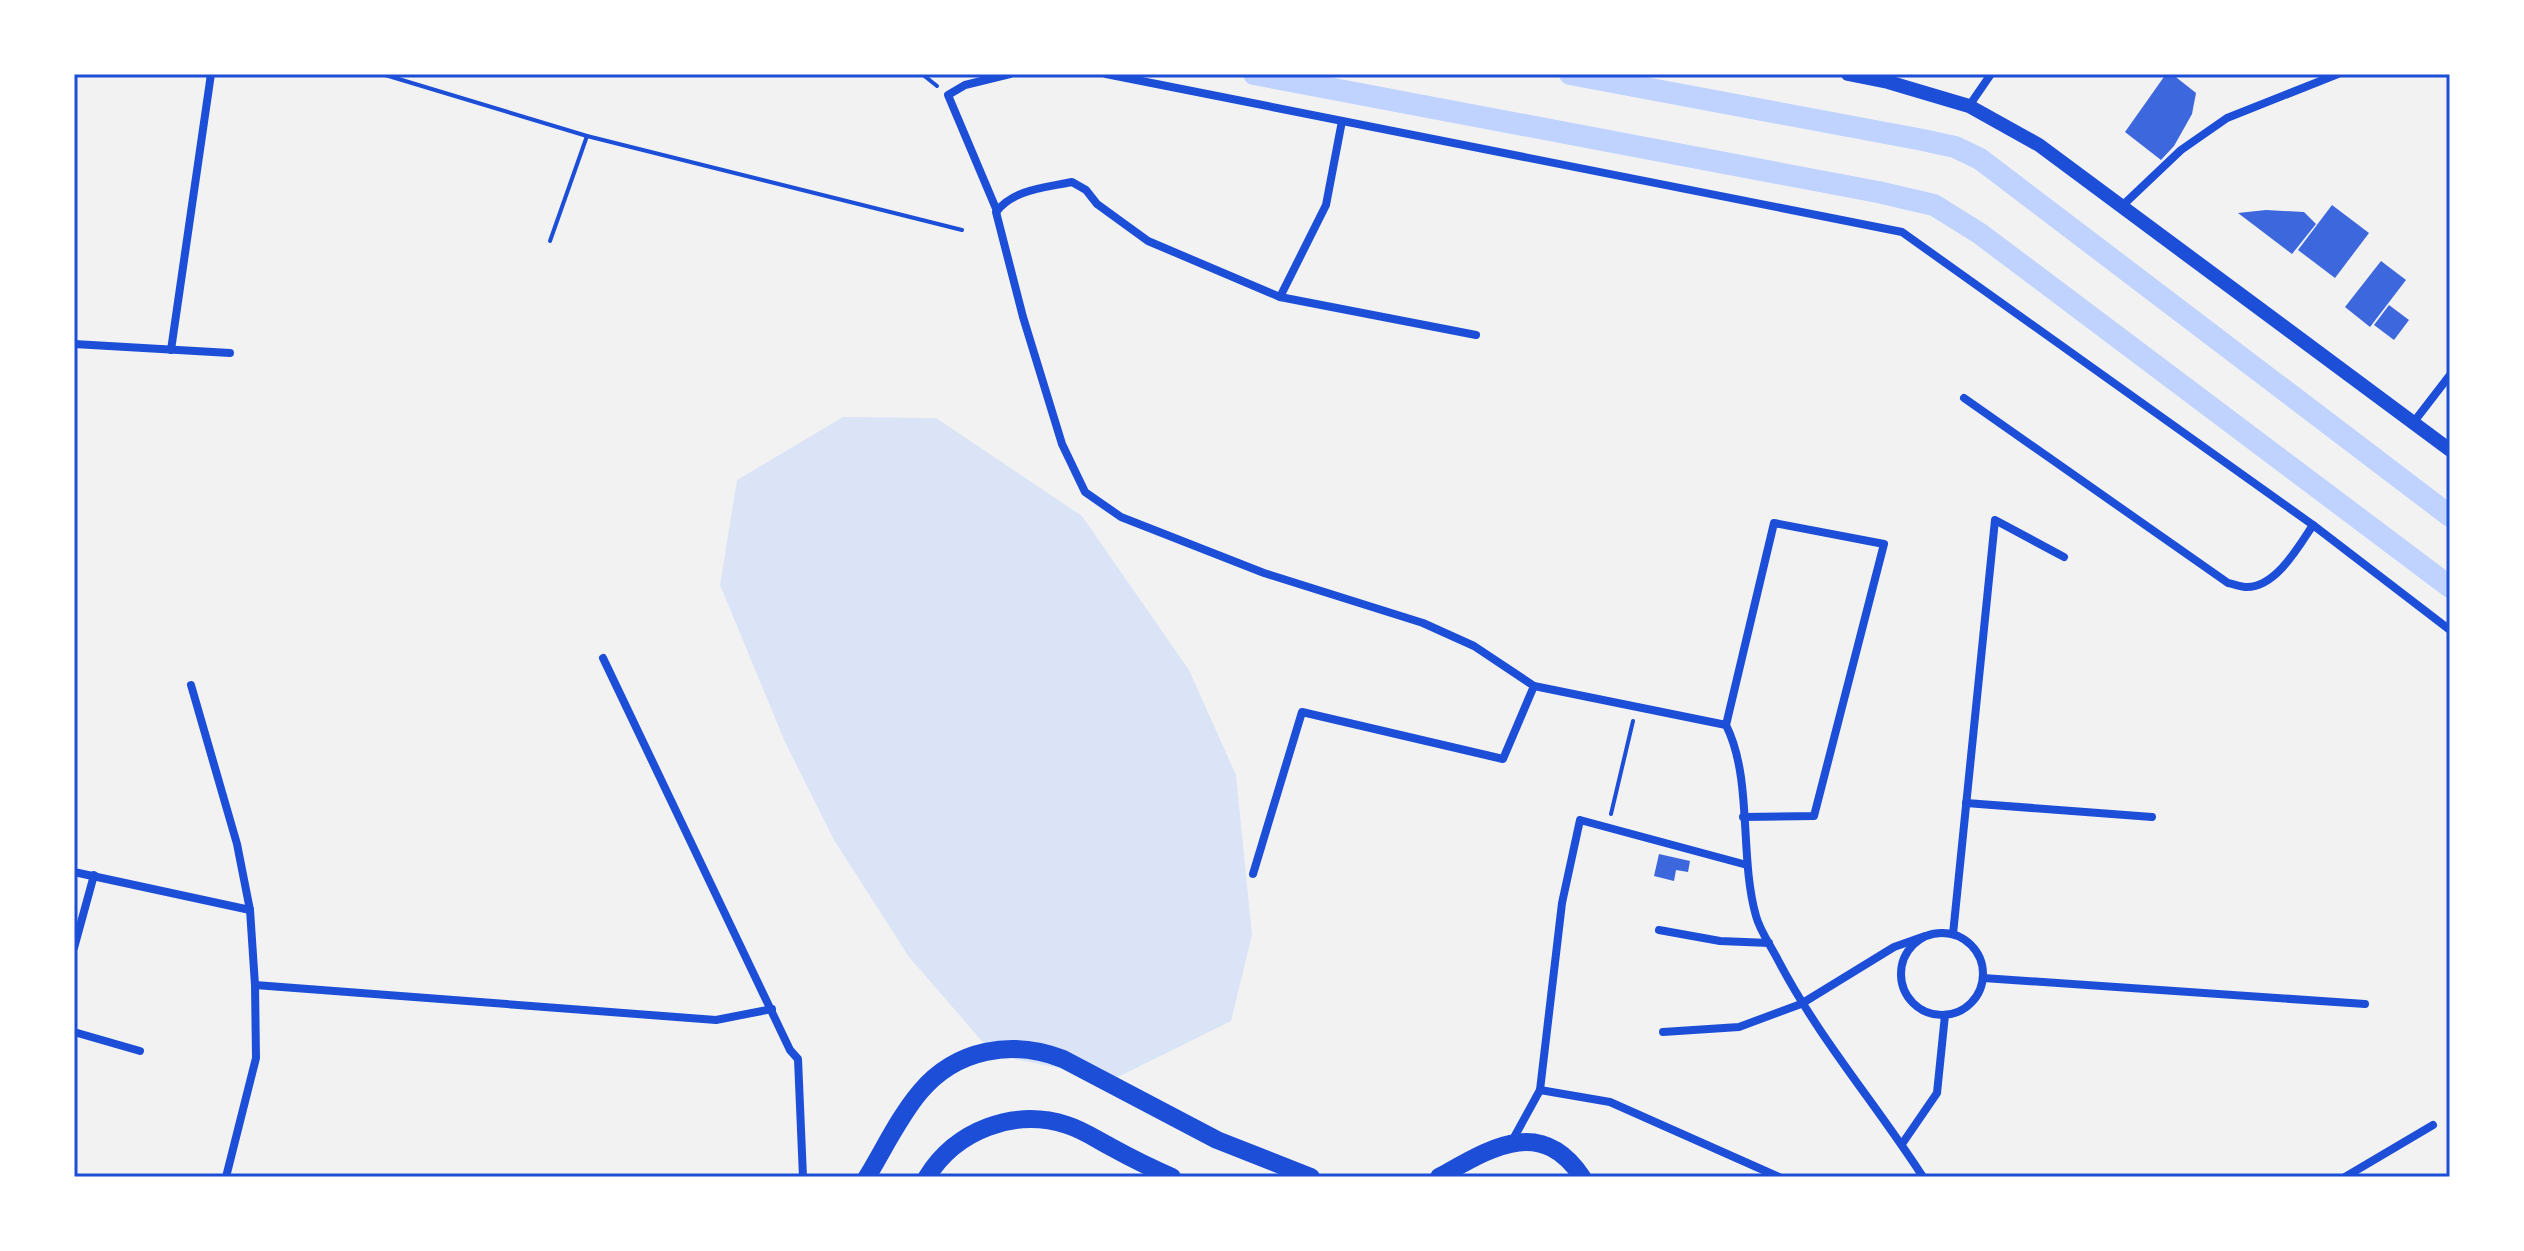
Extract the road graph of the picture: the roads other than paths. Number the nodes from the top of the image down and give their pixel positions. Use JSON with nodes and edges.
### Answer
{"nodes":[{"id":1,"x":211,"y":74,"type":"edge"},
{"id":2,"x":1010,"y":74,"type":"edge"},
{"id":3,"x":1106,"y":74,"type":"edge"},
{"id":4,"x":1848,"y":74,"type":"edge"},
{"id":5,"x":1991,"y":74,"type":"edge"},
{"id":6,"x":2338,"y":74,"type":"edge"},
{"id":7,"x":1969,"y":106,"type":"junction"},
{"id":8,"x":1342,"y":121,"type":"junction"},
{"id":9,"x":2122,"y":206,"type":"junction"},
{"id":10,"x":997,"y":211,"type":"junction"},
{"id":11,"x":1280,"y":297,"type":"junction"},
{"id":12,"x":1476,"y":335,"type":"dead end"},
{"id":13,"x":74,"y":344,"type":"edge"},
{"id":14,"x":171,"y":350,"type":"junction"},
{"id":15,"x":230,"y":353,"type":"dead end"},
{"id":16,"x":2450,"y":375,"type":"edge"},
{"id":17,"x":1964,"y":398,"type":"dead end"},
{"id":18,"x":2413,"y":423,"type":"junction"},
{"id":19,"x":2450,"y":450,"type":"edge"},
{"id":20,"x":2313,"y":525,"type":"junction"},
{"id":21,"x":2064,"y":557,"type":"dead end"},
{"id":22,"x":2450,"y":630,"type":"edge"},
{"id":23,"x":603,"y":658,"type":"dead end"},
{"id":24,"x":191,"y":685,"type":"dead end"},
{"id":25,"x":1534,"y":686,"type":"junction"},
{"id":26,"x":1726,"y":725,"type":"junction"},
{"id":27,"x":1966,"y":803,"type":"junction"},
{"id":28,"x":1743,"y":817,"type":"junction"},
{"id":29,"x":2152,"y":817,"type":"dead end"},
{"id":30,"x":1747,"y":865,"type":"junction"},
{"id":31,"x":74,"y":872,"type":"edge"},
{"id":32,"x":1253,"y":874,"type":"dead end"},
{"id":33,"x":94,"y":875,"type":"junction"},
{"id":34,"x":250,"y":910,"type":"junction"},
{"id":35,"x":1659,"y":930,"type":"dead end"},
{"id":36,"x":1953,"y":934,"type":"junction"},
{"id":37,"x":1925,"y":936,"type":"junction"},
{"id":38,"x":1769,"y":943,"type":"junction"},
{"id":39,"x":74,"y":948,"type":"edge"},
{"id":40,"x":1983,"y":978,"type":"junction"},
{"id":41,"x":255,"y":985,"type":"junction"},
{"id":42,"x":1801,"y":1004,"type":"junction"},
{"id":43,"x":2365,"y":1004,"type":"dead end"},
{"id":44,"x":772,"y":1009,"type":"junction"},
{"id":45,"x":1945,"y":1015,"type":"junction"},
{"id":46,"x":74,"y":1032,"type":"edge"},
{"id":47,"x":1663,"y":1032,"type":"dead end"},
{"id":48,"x":140,"y":1051,"type":"dead end"},
{"id":49,"x":1540,"y":1090,"type":"junction"},
{"id":50,"x":2433,"y":1125,"type":"dead end"},
{"id":51,"x":1511,"y":1143,"type":"junction"},
{"id":52,"x":1902,"y":1144,"type":"junction"},
{"id":53,"x":226,"y":1177,"type":"edge"},
{"id":54,"x":803,"y":1177,"type":"edge"},
{"id":55,"x":867,"y":1177,"type":"edge"},
{"id":56,"x":927,"y":1177,"type":"edge"},
{"id":57,"x":1172,"y":1177,"type":"edge"},
{"id":58,"x":1311,"y":1177,"type":"edge"},
{"id":59,"x":1439,"y":1177,"type":"edge"},
{"id":60,"x":1582,"y":1177,"type":"edge"},
{"id":61,"x":1779,"y":1177,"type":"edge"},
{"id":62,"x":1923,"y":1177,"type":"edge"},
{"id":63,"x":2345,"y":1177,"type":"edge"}],
"edges":[{"from":1,"to":14,"type":"street"},
{"from":2,"to":10,"type":"street"},
{"from":3,"to":8,"type":"street"},
{"from":4,"to":7,"type":"main road"},
{"from":5,"to":7,"type":"street"},
{"from":6,"to":9,"type":"street"},
{"from":7,"to":9,"type":"main road"},
{"from":8,"to":11,"type":"street"},
{"from":8,"to":20,"type":"street"},
{"from":9,"to":18,"type":"main road"},
{"from":10,"to":11,"type":"street"},
{"from":10,"to":25,"type":"street"},
{"from":11,"to":12,"type":"street"},
{"from":13,"to":14,"type":"street"},
{"from":14,"to":15,"type":"street"},
{"from":16,"to":18,"type":"street"},
{"from":17,"to":20,"type":"street"},
{"from":18,"to":19,"type":"main road"},
{"from":20,"to":22,"type":"street"},
{"from":21,"to":27,"type":"street"},
{"from":23,"to":44,"type":"street"},
{"from":24,"to":34,"type":"street"},
{"from":25,"to":26,"type":"street"},
{"from":25,"to":32,"type":"street"},
{"from":26,"to":28,"type":"street"},
{"from":26,"to":28,"type":"street"},
{"from":27,"to":29,"type":"street"},
{"from":27,"to":36,"type":"street"},
{"from":28,"to":30,"type":"street"},
{"from":30,"to":38,"type":"street"},
{"from":30,"to":49,"type":"street"},
{"from":31,"to":33,"type":"street"},
{"from":33,"to":34,"type":"street"},
{"from":33,"to":39,"type":"street"},
{"from":34,"to":41,"type":"street"},
{"from":35,"to":38,"type":"street"},
{"from":36,"to":37,"type":"street"},
{"from":36,"to":40,"type":"street"},
{"from":37,"to":42,"type":"street"},
{"from":37,"to":45,"type":"street"},
{"from":38,"to":42,"type":"street"},
{"from":40,"to":43,"type":"street"},
{"from":40,"to":45,"type":"street"},
{"from":41,"to":44,"type":"street"},
{"from":41,"to":53,"type":"street"},
{"from":42,"to":47,"type":"street"},
{"from":42,"to":52,"type":"street"},
{"from":44,"to":54,"type":"street"},
{"from":45,"to":52,"type":"street"},
{"from":46,"to":48,"type":"street"},
{"from":49,"to":51,"type":"street"},
{"from":49,"to":61,"type":"street"},
{"from":50,"to":63,"type":"street"},
{"from":51,"to":59,"type":"highway"},
{"from":51,"to":60,"type":"highway"},
{"from":52,"to":62,"type":"street"},
{"from":55,"to":58,"type":"highway"},
{"from":56,"to":57,"type":"highway"}]}
